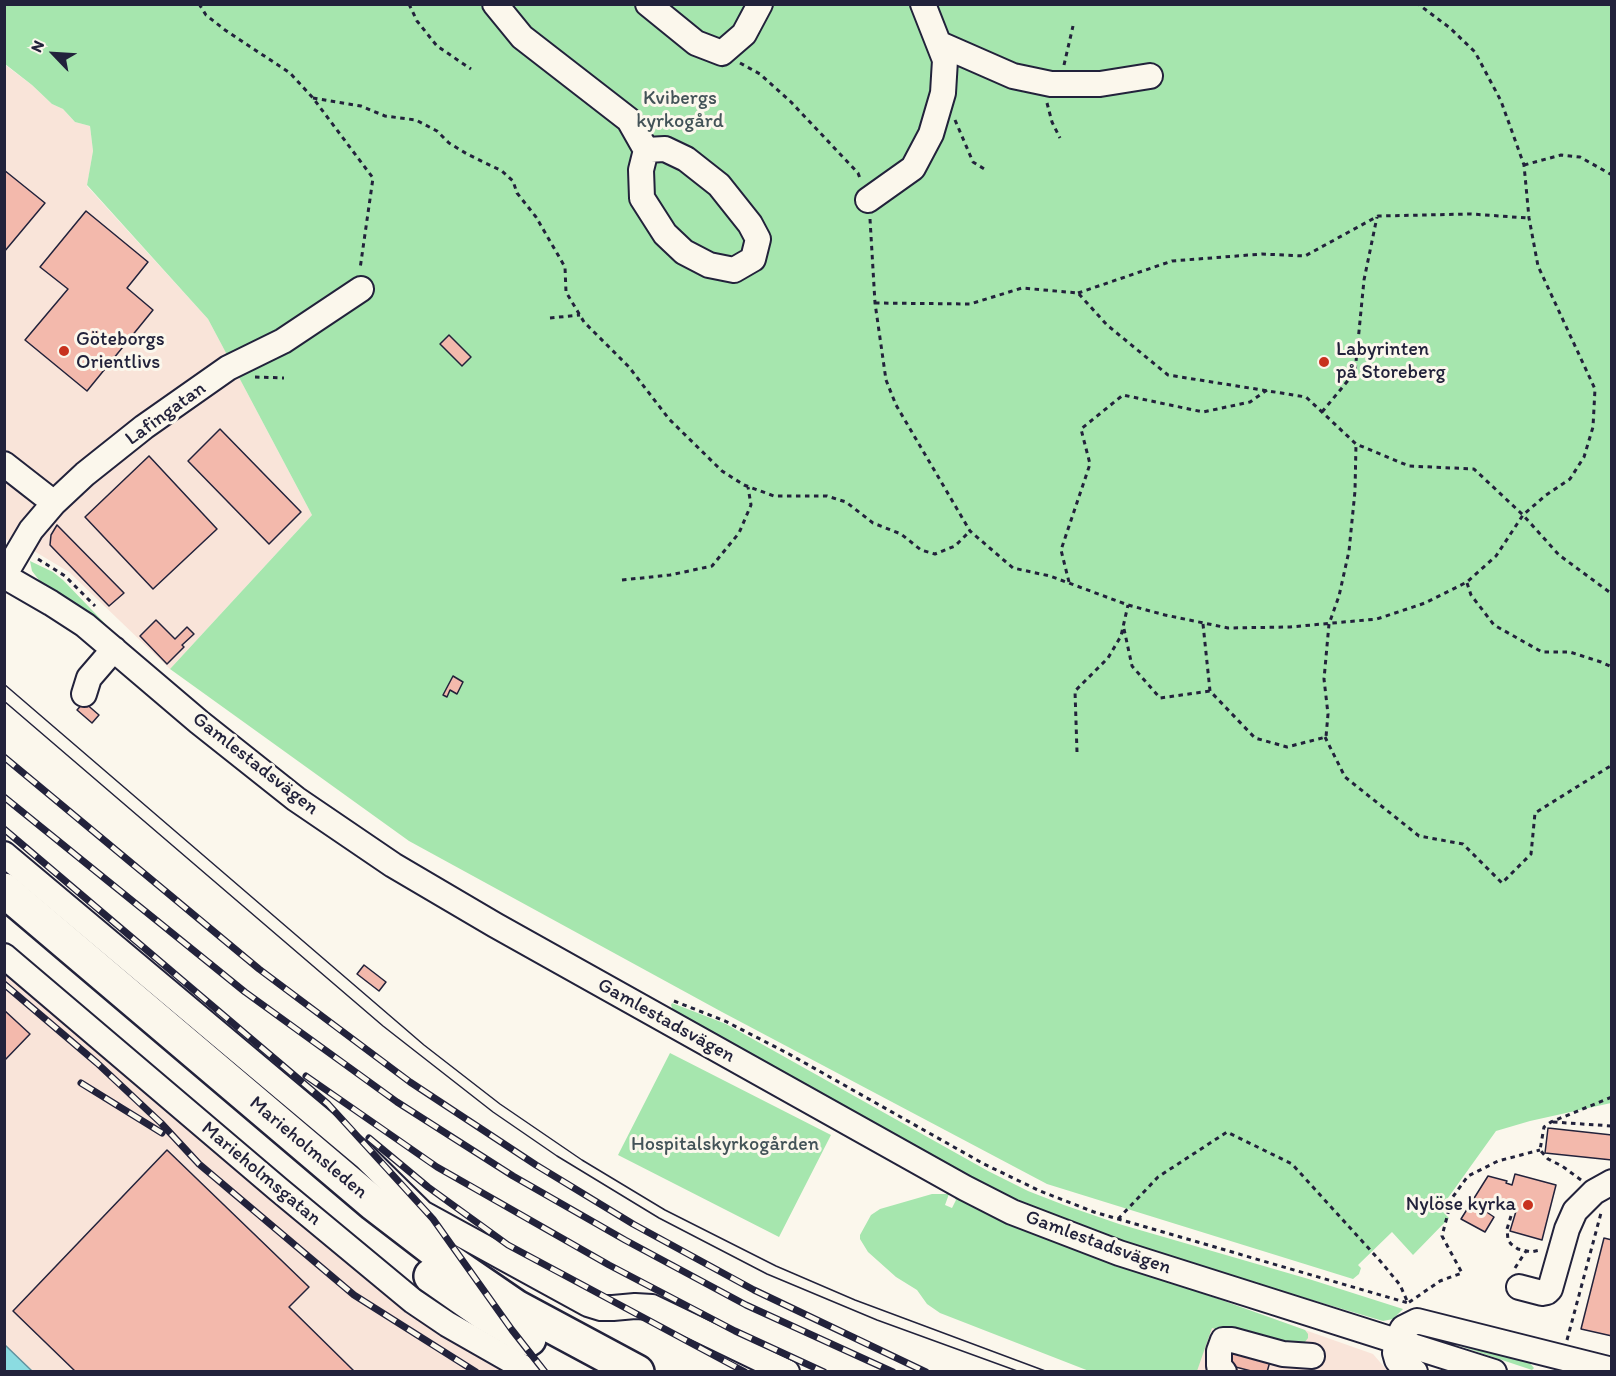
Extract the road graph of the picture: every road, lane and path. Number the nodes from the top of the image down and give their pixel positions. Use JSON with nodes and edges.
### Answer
{"nodes":[{"id":1,"x":199,"y":4,"type":"edge"},
{"id":2,"x":409,"y":4,"type":"edge"},
{"id":3,"x":495,"y":4,"type":"edge"},
{"id":4,"x":648,"y":4,"type":"edge"},
{"id":5,"x":760,"y":4,"type":"edge"},
{"id":6,"x":923,"y":4,"type":"edge"},
{"id":7,"x":1418,"y":4,"type":"edge"},
{"id":8,"x":1074,"y":26,"type":"dead end"},
{"id":9,"x":940,"y":44,"type":"junction"},
{"id":10,"x":722,"y":53,"type":"junction"},
{"id":11,"x":471,"y":69,"type":"dead end"},
{"id":12,"x":1150,"y":76,"type":"dead end"},
{"id":13,"x":1052,"y":84,"type":"junction"},
{"id":14,"x":313,"y":98,"type":"junction"},
{"id":15,"x":940,"y":101,"type":"junction"},
{"id":16,"x":1060,"y":138,"type":"dead end"},
{"id":17,"x":646,"y":150,"type":"junction"},
{"id":18,"x":1524,"y":165,"type":"junction"},
{"id":19,"x":986,"y":170,"type":"dead end"},
{"id":20,"x":1611,"y":175,"type":"edge"},
{"id":21,"x":868,"y":200,"type":"junction"},
{"id":22,"x":1378,"y":216,"type":"junction"},
{"id":23,"x":1529,"y":218,"type":"junction"},
{"id":24,"x":361,"y":289,"type":"joint"},
{"id":25,"x":1078,"y":293,"type":"junction"},
{"id":26,"x":875,"y":303,"type":"junction"},
{"id":27,"x":580,"y":315,"type":"junction"},
{"id":28,"x":550,"y":318,"type":"dead end"},
{"id":29,"x":1267,"y":390,"type":"junction"},
{"id":30,"x":1322,"y":412,"type":"junction"},
{"id":31,"x":1356,"y":444,"type":"junction"},
{"id":32,"x":4,"y":464,"type":"edge"},
{"id":33,"x":748,"y":487,"type":"junction"},
{"id":34,"x":54,"y":503,"type":"junction"},
{"id":35,"x":1523,"y":515,"type":"junction"},
{"id":36,"x":970,"y":531,"type":"junction"},
{"id":37,"x":20,"y":549,"type":"junction"},
{"id":38,"x":4,"y":576,"type":"edge"},
{"id":39,"x":622,"y":580,"type":"dead end"},
{"id":40,"x":1069,"y":582,"type":"junction"},
{"id":41,"x":1467,"y":582,"type":"junction"},
{"id":42,"x":1611,"y":594,"type":"edge"},
{"id":43,"x":1128,"y":605,"type":"junction"},
{"id":44,"x":95,"y":607,"type":"dead end"},
{"id":45,"x":1203,"y":624,"type":"junction"},
{"id":46,"x":1329,"y":624,"type":"junction"},
{"id":47,"x":1124,"y":626,"type":"junction"},
{"id":48,"x":114,"y":649,"type":"junction"},
{"id":49,"x":1611,"y":667,"type":"edge"},
{"id":50,"x":1210,"y":691,"type":"junction"},
{"id":51,"x":84,"y":694,"type":"dead end"},
{"id":52,"x":1325,"y":737,"type":"junction"},
{"id":53,"x":1077,"y":752,"type":"dead end"},
{"id":54,"x":1611,"y":765,"type":"edge"},
{"id":55,"x":4,"y":854,"type":"edge"},
{"id":56,"x":4,"y":890,"type":"edge"},
{"id":57,"x":4,"y":918,"type":"edge"},
{"id":58,"x":4,"y":956,"type":"edge"},
{"id":59,"x":664,"y":998,"type":"dead end"},
{"id":60,"x":1611,"y":1097,"type":"edge"},
{"id":61,"x":1551,"y":1122,"type":"junction"},
{"id":62,"x":1611,"y":1126,"type":"edge"},
{"id":63,"x":1540,"y":1150,"type":"junction"},
{"id":64,"x":1583,"y":1183,"type":"dead end"},
{"id":65,"x":1608,"y":1192,"type":"edge"},
{"id":66,"x":1511,"y":1215,"type":"dead end"},
{"id":67,"x":1118,"y":1220,"type":"junction"},
{"id":68,"x":1548,"y":1247,"type":"dead end"},
{"id":69,"x":1519,"y":1287,"type":"dead end"},
{"id":70,"x":1408,"y":1303,"type":"junction"},
{"id":71,"x":1419,"y":1306,"type":"dead end"},
{"id":72,"x":1325,"y":1319,"type":"junction"},
{"id":73,"x":1396,"y":1341,"type":"junction"},
{"id":74,"x":1567,"y":1342,"type":"dead end"},
{"id":75,"x":1531,"y":1350,"type":"junction"},
{"id":76,"x":1311,"y":1364,"type":"edge"},
{"id":77,"x":1447,"y":1365,"type":"edge"},
{"id":78,"x":526,"y":1370,"type":"edge"},
{"id":79,"x":1611,"y":1370,"type":"edge"},
{"id":80,"x":588,"y":1371,"type":"edge"},
{"id":81,"x":636,"y":1371,"type":"edge"},
{"id":82,"x":787,"y":1371,"type":"edge"},
{"id":83,"x":1224,"y":1371,"type":"edge"},
{"id":84,"x":1281,"y":1371,"type":"edge"},
{"id":85,"x":1415,"y":1371,"type":"edge"},
{"id":86,"x":1494,"y":1371,"type":"edge"},
{"id":87,"x":1543,"y":1371,"type":"edge"}],
"edges":[{"from":1,"to":14,"type":"path"},
{"from":2,"to":11,"type":"path"},
{"from":3,"to":17,"type":"street"},
{"from":4,"to":10,"type":"street"},
{"from":5,"to":10,"type":"street"},
{"from":6,"to":9,"type":"street"},
{"from":7,"to":18,"type":"path"},
{"from":8,"to":13,"type":"path"},
{"from":9,"to":13,"type":"street"},
{"from":9,"to":15,"type":"street"},
{"from":10,"to":21,"type":"path"},
{"from":12,"to":13,"type":"street"},
{"from":13,"to":16,"type":"path"},
{"from":14,"to":24,"type":"path"},
{"from":14,"to":27,"type":"path"},
{"from":15,"to":19,"type":"path"},
{"from":15,"to":21,"type":"street"},
{"from":17,"to":17,"type":"street"},
{"from":18,"to":20,"type":"path"},
{"from":18,"to":23,"type":"path"},
{"from":21,"to":26,"type":"path"},
{"from":22,"to":23,"type":"path"},
{"from":22,"to":25,"type":"path"},
{"from":22,"to":30,"type":"path"},
{"from":23,"to":35,"type":"path"},
{"from":24,"to":34,"type":"street","name":"Lafingatan"},
{"from":25,"to":26,"type":"path"},
{"from":25,"to":29,"type":"path"},
{"from":26,"to":36,"type":"path"},
{"from":27,"to":28,"type":"path"},
{"from":27,"to":33,"type":"path"},
{"from":29,"to":30,"type":"path"},
{"from":29,"to":40,"type":"path"},
{"from":30,"to":31,"type":"path"},
{"from":31,"to":35,"type":"path"},
{"from":31,"to":46,"type":"path"},
{"from":32,"to":34,"type":"street"},
{"from":33,"to":36,"type":"path"},
{"from":33,"to":39,"type":"path"},
{"from":34,"to":37,"type":"street","name":"Lafingatan"},
{"from":35,"to":41,"type":"path"},
{"from":35,"to":42,"type":"path"},
{"from":36,"to":40,"type":"path"},
{"from":37,"to":38,"type":"street","name":"Lafingatan"},
{"from":37,"to":44,"type":"path"},
{"from":38,"to":48,"type":"street","name":"Gamlestadsvägen"},
{"from":40,"to":43,"type":"path"},
{"from":41,"to":46,"type":"path"},
{"from":41,"to":49,"type":"path"},
{"from":43,"to":45,"type":"path"},
{"from":43,"to":47,"type":"path"},
{"from":45,"to":46,"type":"path"},
{"from":45,"to":50,"type":"path"},
{"from":46,"to":52,"type":"path"},
{"from":47,"to":50,"type":"path"},
{"from":47,"to":53,"type":"path"},
{"from":48,"to":51,"type":"street"},
{"from":48,"to":72,"type":"street","name":"Gamlestadsvägen"},
{"from":50,"to":52,"type":"path"},
{"from":52,"to":54,"type":"path"},
{"from":55,"to":82,"type":"street"},
{"from":56,"to":81,"type":"highway","name":"Marieholmsleden"},
{"from":57,"to":80,"type":"highway","name":"Marieholmsleden"},
{"from":58,"to":78,"type":"street","name":"Marieholmsgatan"},
{"from":59,"to":67,"type":"path"},
{"from":60,"to":61,"type":"path"},
{"from":61,"to":62,"type":"path"},
{"from":61,"to":63,"type":"path"},
{"from":63,"to":64,"type":"path"},
{"from":63,"to":70,"type":"path"},
{"from":65,"to":69,"type":"street"},
{"from":65,"to":74,"type":"path"},
{"from":66,"to":68,"type":"path"},
{"from":67,"to":70,"type":"path"},
{"from":67,"to":70,"type":"path"},
{"from":70,"to":71,"type":"path"},
{"from":72,"to":73,"type":"street","name":"Gamlestadsvägen"},
{"from":72,"to":76,"type":"street"},
{"from":73,"to":75,"type":"street"},
{"from":73,"to":77,"type":"street","name":"Gamlestadsvägen"},
{"from":73,"to":85,"type":"street"},
{"from":75,"to":79,"type":"street"},
{"from":75,"to":87,"type":"street"},
{"from":76,"to":83,"type":"street"},
{"from":76,"to":84,"type":"street"},
{"from":77,"to":86,"type":"street","name":"Gamlestadsvägen"}]}
